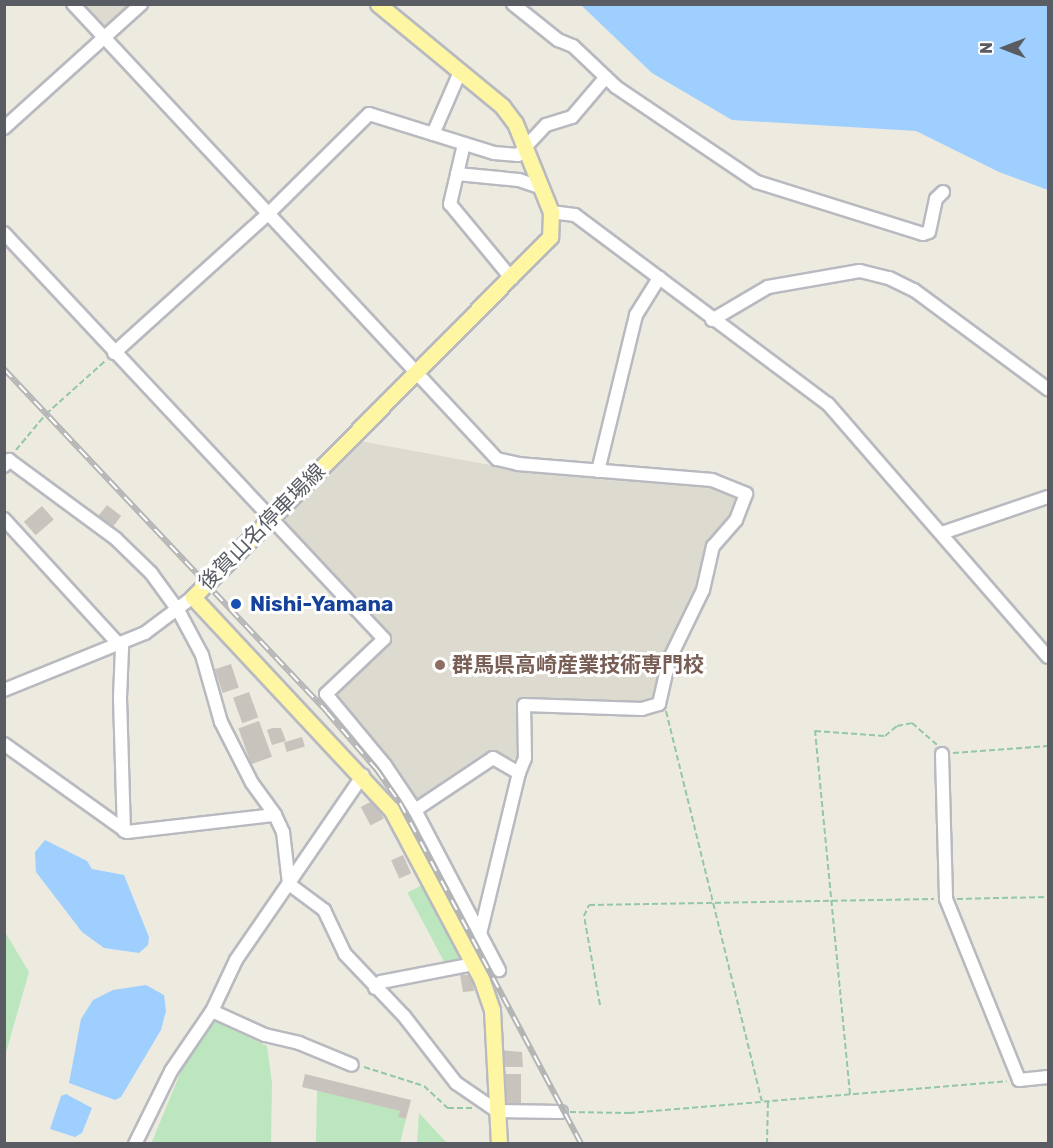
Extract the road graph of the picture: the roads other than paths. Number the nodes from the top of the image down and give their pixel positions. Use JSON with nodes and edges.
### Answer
{"nodes":[{"id":1,"x":73,"y":4,"type":"edge"},
{"id":2,"x":141,"y":4,"type":"edge"},
{"id":3,"x":378,"y":4,"type":"edge"},
{"id":4,"x":513,"y":4,"type":"edge"},
{"id":5,"x":103,"y":37,"type":"junction"},
{"id":6,"x":460,"y":72,"type":"junction"},
{"id":7,"x":606,"y":77,"type":"junction"},
{"id":8,"x":4,"y":128,"type":"edge"},
{"id":9,"x":434,"y":134,"type":"junction"},
{"id":10,"x":464,"y":144,"type":"junction"},
{"id":11,"x":528,"y":149,"type":"junction"},
{"id":12,"x":457,"y":174,"type":"junction"},
{"id":13,"x":542,"y":188,"type":"junction"},
{"id":14,"x":943,"y":192,"type":"dead end"},
{"id":15,"x":551,"y":212,"type":"junction"},
{"id":16,"x":268,"y":214,"type":"junction"},
{"id":17,"x":4,"y":233,"type":"edge"},
{"id":18,"x":659,"y":278,"type":"junction"},
{"id":19,"x":512,"y":279,"type":"junction"},
{"id":20,"x":712,"y":320,"type":"junction"},
{"id":21,"x":114,"y":353,"type":"junction"},
{"id":22,"x":419,"y":373,"type":"junction"},
{"id":23,"x":1048,"y":389,"type":"edge"},
{"id":24,"x":7,"y":463,"type":"edge"},
{"id":25,"x":598,"y":471,"type":"junction"},
{"id":26,"x":1048,"y":497,"type":"edge"},
{"id":27,"x":271,"y":517,"type":"junction"},
{"id":28,"x":4,"y":519,"type":"edge"},
{"id":29,"x":942,"y":533,"type":"junction"},
{"id":30,"x":193,"y":597,"type":"junction"},
{"id":31,"x":178,"y":610,"type":"junction"},
{"id":32,"x":120,"y":644,"type":"junction"},
{"id":33,"x":1048,"y":657,"type":"edge"},
{"id":34,"x":4,"y":690,"type":"edge"},
{"id":35,"x":4,"y":744,"type":"edge"},
{"id":36,"x":942,"y":754,"type":"road end"},
{"id":37,"x":519,"y":773,"type":"junction"},
{"id":38,"x":363,"y":775,"type":"junction"},
{"id":39,"x":415,"y":810,"type":"junction"},
{"id":40,"x":275,"y":815,"type":"junction"},
{"id":41,"x":124,"y":831,"type":"junction"},
{"id":42,"x":289,"y":884,"type":"junction"},
{"id":43,"x":480,"y":934,"type":"junction"},
{"id":44,"x":474,"y":964,"type":"junction"},
{"id":45,"x":499,"y":970,"type":"dead end"},
{"id":46,"x":375,"y":988,"type":"junction"},
{"id":47,"x":213,"y":1011,"type":"junction"},
{"id":48,"x":352,"y":1065,"type":"road end"},
{"id":49,"x":1048,"y":1077,"type":"edge"},
{"id":50,"x":494,"y":1109,"type":"junction"},
{"id":51,"x":564,"y":1112,"type":"road end"},
{"id":52,"x":135,"y":1143,"type":"edge"},
{"id":53,"x":499,"y":1143,"type":"edge"}],
"edges":[{"from":1,"to":5,"type":"street"},
{"from":2,"to":5,"type":"street"},
{"from":3,"to":6,"type":"main road","name":"後賀山名停車場線"},
{"from":4,"to":7,"type":"street"},
{"from":5,"to":8,"type":"street"},
{"from":5,"to":16,"type":"street"},
{"from":6,"to":9,"type":"street"},
{"from":6,"to":11,"type":"main road","name":"後賀山名停車場線"},
{"from":7,"to":11,"type":"street"},
{"from":7,"to":14,"type":"street"},
{"from":9,"to":10,"type":"street"},
{"from":9,"to":16,"type":"street"},
{"from":10,"to":11,"type":"street"},
{"from":10,"to":12,"type":"street"},
{"from":11,"to":13,"type":"main road","name":"後賀山名停車場線"},
{"from":12,"to":13,"type":"street"},
{"from":12,"to":19,"type":"street"},
{"from":13,"to":15,"type":"main road","name":"後賀山名停車場線"},
{"from":15,"to":18,"type":"street"},
{"from":15,"to":19,"type":"main road","name":"後賀山名停車場線"},
{"from":16,"to":21,"type":"street"},
{"from":16,"to":22,"type":"street"},
{"from":17,"to":21,"type":"street"},
{"from":18,"to":20,"type":"street"},
{"from":18,"to":25,"type":"street"},
{"from":19,"to":22,"type":"main road","name":"後賀山名停車場線"},
{"from":20,"to":23,"type":"street"},
{"from":20,"to":29,"type":"street"},
{"from":21,"to":27,"type":"street"},
{"from":22,"to":25,"type":"street"},
{"from":22,"to":27,"type":"main road","name":"後賀山名停車場線"},
{"from":24,"to":31,"type":"street"},
{"from":25,"to":37,"type":"street"},
{"from":26,"to":29,"type":"street"},
{"from":27,"to":30,"type":"main road","name":"後賀山名停車場線"},
{"from":27,"to":39,"type":"street"},
{"from":28,"to":32,"type":"street"},
{"from":29,"to":33,"type":"street"},
{"from":30,"to":31,"type":"street"},
{"from":30,"to":38,"type":"main road","name":"後賀山名停車場線"},
{"from":31,"to":32,"type":"street"},
{"from":31,"to":40,"type":"street"},
{"from":32,"to":34,"type":"street"},
{"from":32,"to":41,"type":"street"},
{"from":35,"to":41,"type":"street"},
{"from":36,"to":49,"type":"street"},
{"from":37,"to":39,"type":"street"},
{"from":37,"to":43,"type":"street"},
{"from":38,"to":42,"type":"street"},
{"from":38,"to":44,"type":"main road","name":"後賀山名停車場線"},
{"from":39,"to":43,"type":"street"},
{"from":40,"to":41,"type":"street"},
{"from":40,"to":42,"type":"street"},
{"from":42,"to":46,"type":"street"},
{"from":42,"to":47,"type":"street"},
{"from":43,"to":45,"type":"street"},
{"from":44,"to":46,"type":"street"},
{"from":44,"to":50,"type":"main road","name":"後賀山名停車場線"},
{"from":46,"to":50,"type":"street"},
{"from":47,"to":48,"type":"street"},
{"from":47,"to":52,"type":"street"},
{"from":50,"to":51,"type":"street"},
{"from":50,"to":53,"type":"main road","name":"後賀山名停車場線"}]}
